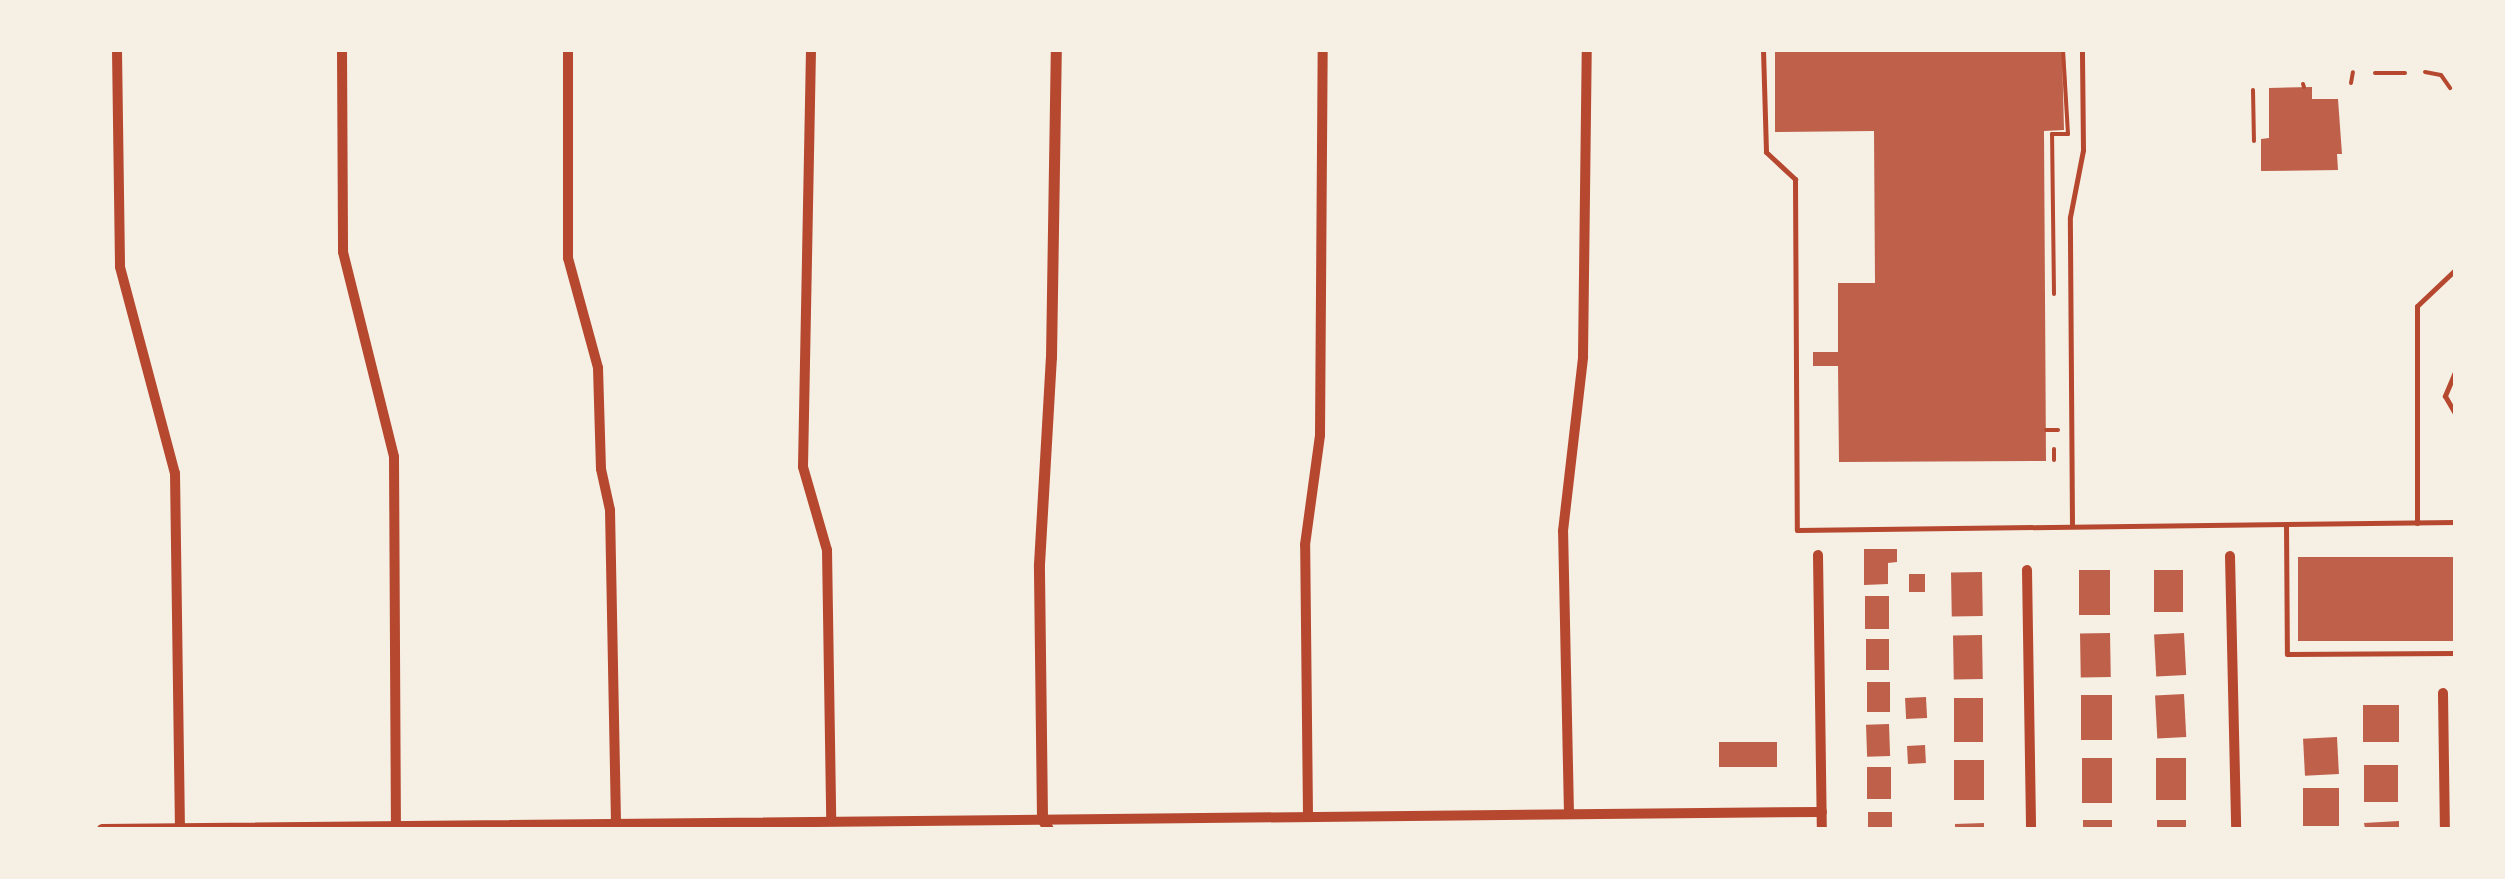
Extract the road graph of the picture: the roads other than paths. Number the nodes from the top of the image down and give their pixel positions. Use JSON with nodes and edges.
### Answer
{"nodes":[{"id":1,"x":117,"y":50,"type":"edge"},
{"id":2,"x":342,"y":50,"type":"edge"},
{"id":3,"x":568,"y":50,"type":"edge"},
{"id":4,"x":810,"y":50,"type":"edge"},
{"id":5,"x":1056,"y":50,"type":"edge"},
{"id":6,"x":1323,"y":50,"type":"edge"},
{"id":7,"x":1587,"y":50,"type":"edge"},
{"id":8,"x":1763,"y":50,"type":"edge"},
{"id":9,"x":2082,"y":50,"type":"edge"},
{"id":10,"x":2455,"y":270,"type":"edge"},
{"id":11,"x":2455,"y":372,"type":"edge"},
{"id":12,"x":2455,"y":414,"type":"edge"},
{"id":13,"x":2455,"y":522,"type":"edge"},
{"id":14,"x":2418,"y":523,"type":"junction"},
{"id":15,"x":2286,"y":524,"type":"junction"},
{"id":16,"x":2072,"y":526,"type":"junction"},
{"id":17,"x":1818,"y":555,"type":"dead end"},
{"id":18,"x":2230,"y":556,"type":"dead end"},
{"id":19,"x":2028,"y":570,"type":"dead end"},
{"id":20,"x":2455,"y":654,"type":"edge"},
{"id":21,"x":2443,"y":692,"type":"dead end"},
{"id":22,"x":1822,"y":812,"type":"junction"},
{"id":23,"x":1569,"y":814,"type":"junction"},
{"id":24,"x":1308,"y":816,"type":"junction"},
{"id":25,"x":831,"y":819,"type":"junction"},
{"id":26,"x":616,"y":822,"type":"junction"},
{"id":27,"x":1045,"y":823,"type":"edge"},
{"id":28,"x":396,"y":825,"type":"junction"},
{"id":29,"x":180,"y":828,"type":"edge"},
{"id":30,"x":102,"y":829,"type":"edge"},
{"id":31,"x":1822,"y":829,"type":"edge"},
{"id":32,"x":2032,"y":829,"type":"edge"},
{"id":33,"x":2236,"y":829,"type":"edge"},
{"id":34,"x":2445,"y":829,"type":"edge"}],
"edges":[{"from":1,"to":29,"type":"street"},
{"from":2,"to":28,"type":"street"},
{"from":3,"to":26,"type":"street"},
{"from":4,"to":25,"type":"street"},
{"from":5,"to":27,"type":"street"},
{"from":6,"to":24,"type":"street"},
{"from":7,"to":23,"type":"street"},
{"from":8,"to":16,"type":"lane"},
{"from":9,"to":16,"type":"lane"},
{"from":10,"to":14,"type":"lane"},
{"from":11,"to":12,"type":"lane"},
{"from":13,"to":14,"type":"lane"},
{"from":14,"to":15,"type":"lane"},
{"from":15,"to":16,"type":"lane"},
{"from":15,"to":20,"type":"lane"},
{"from":17,"to":22,"type":"street"},
{"from":18,"to":33,"type":"street"},
{"from":19,"to":32,"type":"street"},
{"from":21,"to":34,"type":"street"},
{"from":22,"to":23,"type":"street"},
{"from":22,"to":31,"type":"street"},
{"from":23,"to":24,"type":"street"},
{"from":24,"to":27,"type":"street"},
{"from":25,"to":26,"type":"street"},
{"from":25,"to":27,"type":"street"},
{"from":26,"to":28,"type":"street"},
{"from":28,"to":29,"type":"street"},
{"from":29,"to":30,"type":"street"}]}
